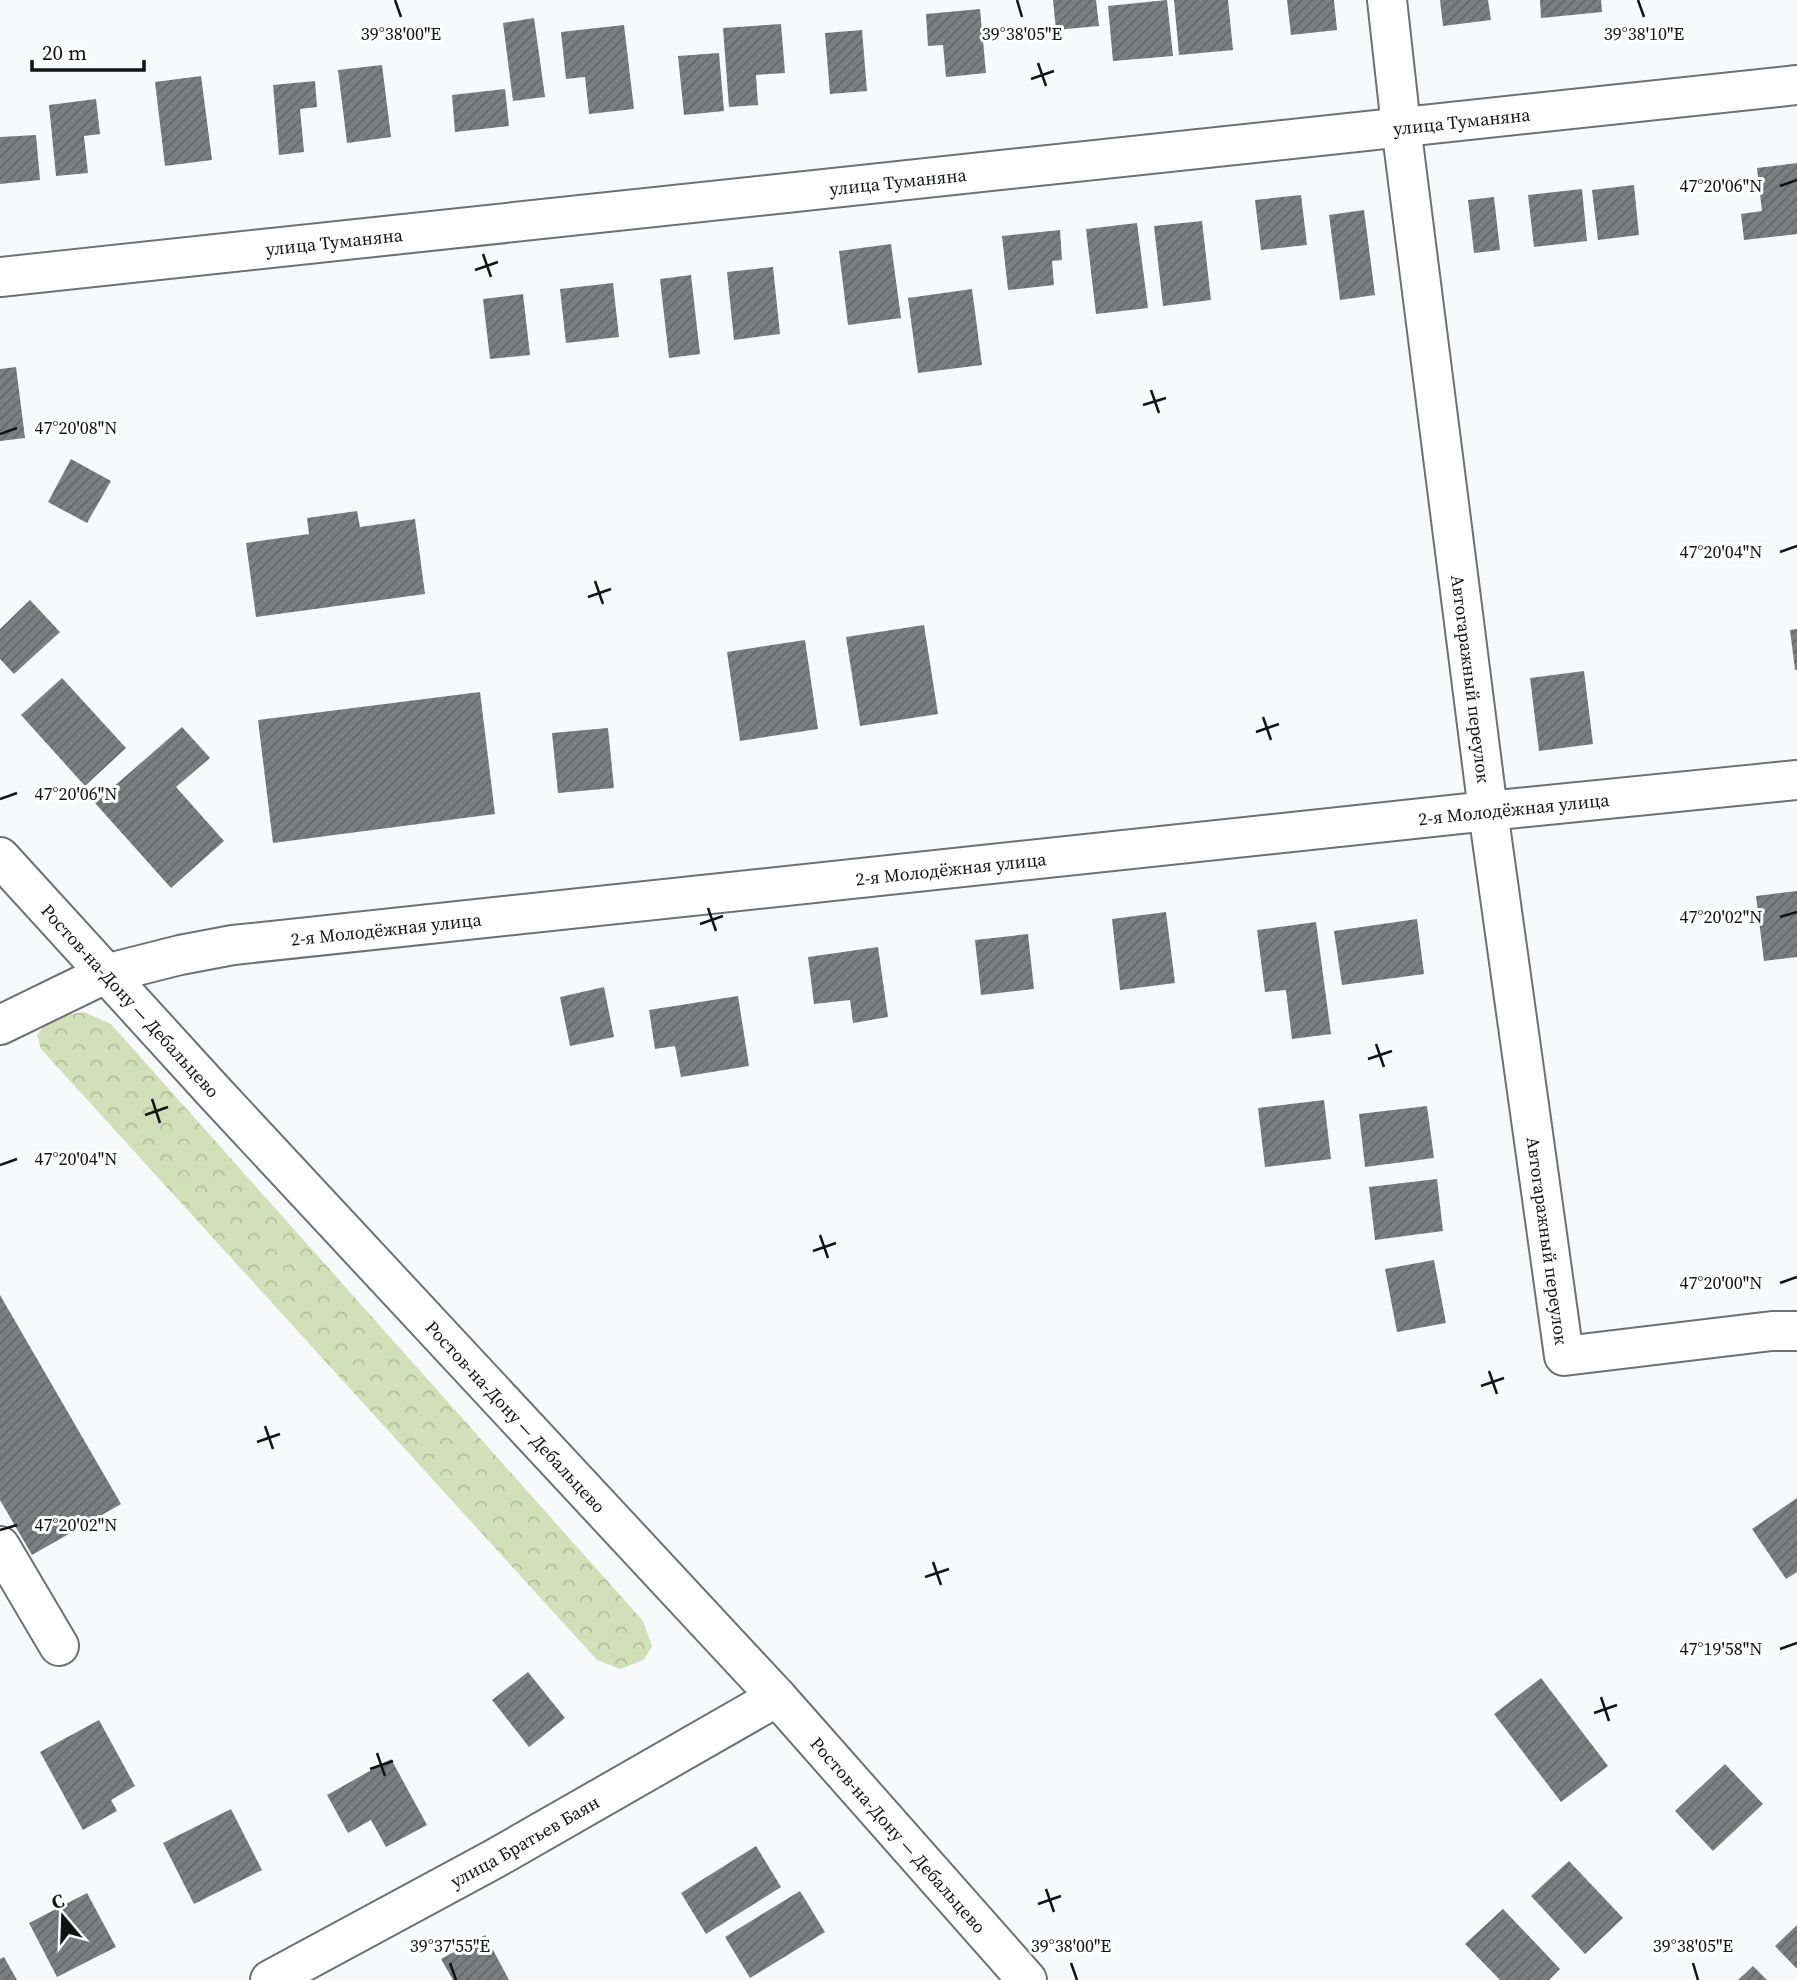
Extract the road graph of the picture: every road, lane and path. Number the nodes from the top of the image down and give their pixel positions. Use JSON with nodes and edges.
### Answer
{"nodes":[{"id":1,"x":1387,"y":0,"type":"edge"},
{"id":2,"x":1797,"y":85,"type":"edge"},
{"id":3,"x":1401,"y":126,"type":"junction"},
{"id":4,"x":0,"y":278,"type":"edge"},
{"id":5,"x":1797,"y":780,"type":"edge"},
{"id":6,"x":1488,"y":810,"type":"junction"},
{"id":7,"x":0,"y":857,"type":"edge"},
{"id":8,"x":105,"y":974,"type":"junction"},
{"id":9,"x":0,"y":1025,"type":"edge"},
{"id":10,"x":1797,"y":1331,"type":"edge"},
{"id":11,"x":0,"y":1546,"type":"edge"},
{"id":12,"x":59,"y":1646,"type":"dead end"},
{"id":13,"x":777,"y":1697,"type":"junction"},
{"id":14,"x":270,"y":1980,"type":"edge"},
{"id":15,"x":1027,"y":1980,"type":"edge"}],
"edges":[{"from":1,"to":3,"type":"street","name":"Автогаражный переулок"},
{"from":2,"to":3,"type":"street","name":"улица Туманяна"},
{"from":3,"to":4,"type":"street","name":"улица Туманяна"},
{"from":3,"to":6,"type":"street","name":"Автогаражный переулок"},
{"from":5,"to":6,"type":"street","name":"2-я Молодёжная улица"},
{"from":6,"to":8,"type":"street","name":"2-я Молодёжная улица"},
{"from":6,"to":10,"type":"street","name":"Автогаражный переулок"},
{"from":7,"to":8,"type":"street","name":"Ростов-на-Дону — Дебальцево"},
{"from":8,"to":9,"type":"street","name":"2-я Молодёжная улица"},
{"from":8,"to":13,"type":"street","name":"Ростов-на-Дону — Дебальцево"},
{"from":11,"to":12,"type":"street"},
{"from":13,"to":14,"type":"street","name":"улица Братьев Баян"},
{"from":13,"to":15,"type":"street","name":"Ростов-на-Дону — Дебальцево"}]}
